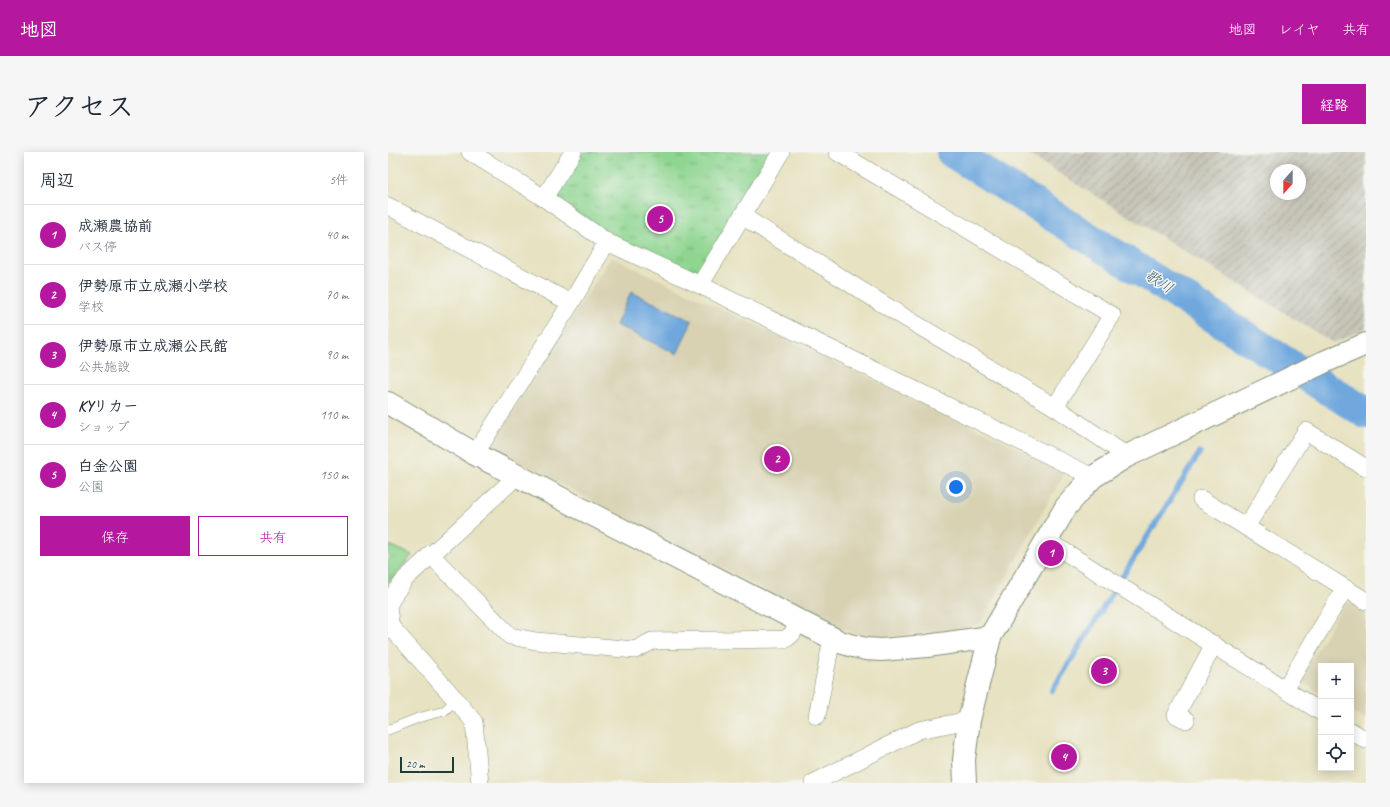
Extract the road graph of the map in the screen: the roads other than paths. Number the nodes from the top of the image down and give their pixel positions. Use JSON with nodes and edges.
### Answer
{"nodes":[{"id":1,"x":470,"y":152,"type":"edge"},
{"id":2,"x":573,"y":152,"type":"edge"},
{"id":3,"x":782,"y":152,"type":"edge"},
{"id":4,"x":837,"y":152,"type":"edge"},
{"id":5,"x":544,"y":198,"type":"junction"},
{"id":6,"x":388,"y":206,"type":"edge"},
{"id":7,"x":742,"y":216,"type":"junction"},
{"id":8,"x":607,"y":242,"type":"junction"},
{"id":9,"x":700,"y":285,"type":"junction"},
{"id":10,"x":571,"y":303,"type":"junction"},
{"id":11,"x":1365,"y":346,"type":"edge"},
{"id":12,"x":388,"y":403,"type":"edge"},
{"id":13,"x":1055,"y":407,"type":"junction"},
{"id":14,"x":475,"y":454,"type":"junction"},
{"id":15,"x":1126,"y":456,"type":"junction"},
{"id":16,"x":1366,"y":468,"type":"edge"},
{"id":17,"x":517,"y":476,"type":"junction"},
{"id":18,"x":1093,"y":477,"type":"junction"},
{"id":19,"x":1201,"y":499,"type":"dead end"},
{"id":20,"x":1246,"y":527,"type":"junction"},
{"id":21,"x":1046,"y":540,"type":"junction"},
{"id":22,"x":430,"y":554,"type":"junction"},
{"id":23,"x":1345,"y":588,"type":"junction"},
{"id":24,"x":1366,"y":601,"type":"edge"},
{"id":25,"x":388,"y":607,"type":"edge"},
{"id":26,"x":799,"y":621,"type":"junction"},
{"id":27,"x":990,"y":637,"type":"junction"},
{"id":28,"x":832,"y":638,"type":"junction"},
{"id":29,"x":1214,"y":644,"type":"junction"},
{"id":30,"x":1285,"y":689,"type":"junction"},
{"id":31,"x":456,"y":700,"type":"junction"},
{"id":32,"x":814,"y":709,"type":"dead end"},
{"id":33,"x":1318,"y":710,"type":"edge"},
{"id":34,"x":1176,"y":714,"type":"dead end"},
{"id":35,"x":969,"y":720,"type":"junction"},
{"id":36,"x":388,"y":730,"type":"edge"},
{"id":37,"x":1354,"y":733,"type":"edge"},
{"id":38,"x":1366,"y":740,"type":"edge"},
{"id":39,"x":480,"y":783,"type":"edge"},
{"id":40,"x":813,"y":783,"type":"edge"},
{"id":41,"x":965,"y":783,"type":"edge"}],
"edges":[{"from":1,"to":5,"type":"street"},
{"from":2,"to":5,"type":"street"},
{"from":3,"to":7,"type":"street"},
{"from":4,"to":13,"type":"street"},
{"from":5,"to":8,"type":"street"},
{"from":6,"to":10,"type":"street"},
{"from":7,"to":9,"type":"street"},
{"from":7,"to":13,"type":"street"},
{"from":8,"to":9,"type":"street"},
{"from":8,"to":10,"type":"street"},
{"from":9,"to":18,"type":"street"},
{"from":10,"to":14,"type":"street"},
{"from":11,"to":15,"type":"street"},
{"from":12,"to":14,"type":"street"},
{"from":13,"to":15,"type":"street"},
{"from":14,"to":17,"type":"street"},
{"from":15,"to":18,"type":"street"},
{"from":16,"to":20,"type":"street"},
{"from":17,"to":22,"type":"street"},
{"from":17,"to":26,"type":"street"},
{"from":18,"to":21,"type":"street"},
{"from":19,"to":20,"type":"street"},
{"from":20,"to":23,"type":"street"},
{"from":21,"to":27,"type":"street"},
{"from":21,"to":29,"type":"street"},
{"from":22,"to":25,"type":"street"},
{"from":22,"to":26,"type":"street"},
{"from":23,"to":24,"type":"street"},
{"from":23,"to":30,"type":"street"},
{"from":25,"to":31,"type":"street"},
{"from":26,"to":28,"type":"street"},
{"from":27,"to":28,"type":"street"},
{"from":27,"to":35,"type":"street"},
{"from":28,"to":32,"type":"street"},
{"from":29,"to":30,"type":"street"},
{"from":29,"to":34,"type":"street"},
{"from":30,"to":33,"type":"street"},
{"from":31,"to":36,"type":"lane"},
{"from":31,"to":39,"type":"street"},
{"from":35,"to":40,"type":"street"},
{"from":35,"to":41,"type":"street"},
{"from":37,"to":38,"type":"street"}]}
